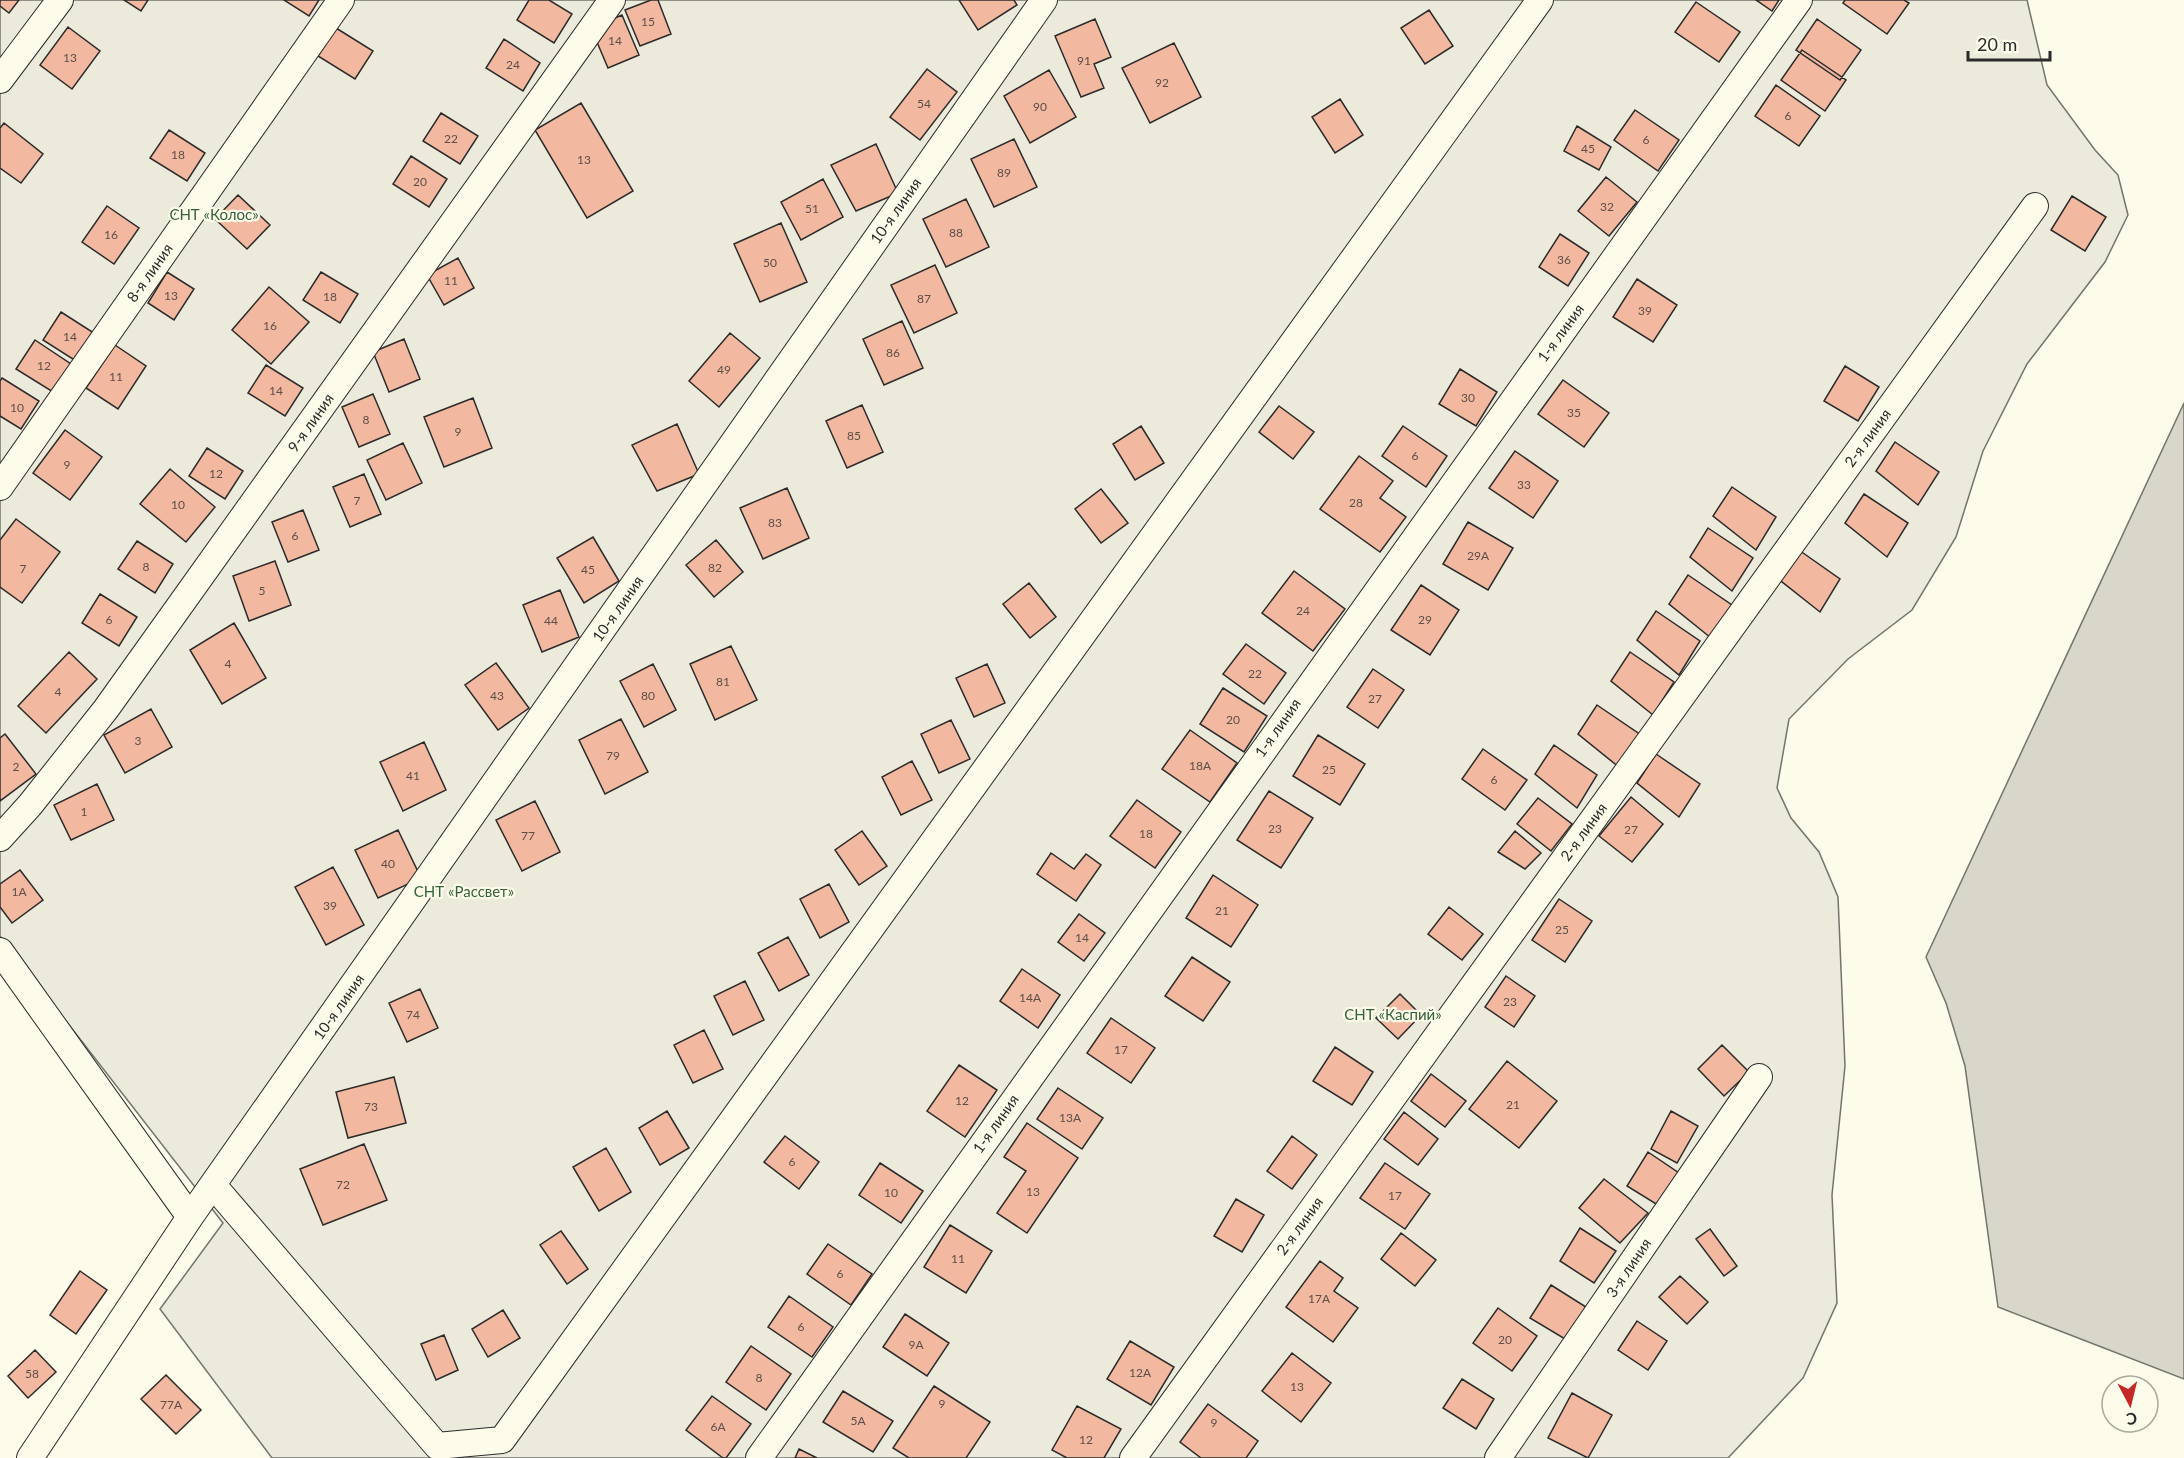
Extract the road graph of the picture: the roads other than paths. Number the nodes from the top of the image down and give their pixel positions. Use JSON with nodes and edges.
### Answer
{"nodes":[{"id":1,"x":60,"y":0,"type":"edge"},
{"id":2,"x":341,"y":0,"type":"edge"},
{"id":3,"x":612,"y":0,"type":"edge"},
{"id":4,"x":1044,"y":0,"type":"edge"},
{"id":5,"x":1540,"y":0,"type":"edge"},
{"id":6,"x":1799,"y":0,"type":"edge"},
{"id":7,"x":0,"y":80,"type":"edge"},
{"id":8,"x":2035,"y":207,"type":"dead end"},
{"id":9,"x":0,"y":487,"type":"edge"},
{"id":10,"x":0,"y":838,"type":"edge"},
{"id":11,"x":0,"y":951,"type":"edge"},
{"id":12,"x":1759,"y":1077,"type":"dead end"},
{"id":13,"x":213,"y":1185,"type":"junction"},
{"id":14,"x":190,"y":1217,"type":"junction"},
{"id":15,"x":30,"y":1458,"type":"edge"},
{"id":16,"x":759,"y":1458,"type":"edge"},
{"id":17,"x":1133,"y":1458,"type":"edge"},
{"id":18,"x":1498,"y":1458,"type":"edge"}],
"edges":[{"from":1,"to":7,"type":"street"},
{"from":2,"to":9,"type":"street","name":"8-я линия"},
{"from":3,"to":10,"type":"street","name":"9-я линия"},
{"from":4,"to":13,"type":"street","name":"10-я линия"},
{"from":5,"to":13,"type":"street"},
{"from":6,"to":16,"type":"street","name":"1-я линия"},
{"from":8,"to":17,"type":"street","name":"2-я линия"},
{"from":11,"to":14,"type":"street"},
{"from":12,"to":18,"type":"street","name":"3-я линия"},
{"from":13,"to":14,"type":"street","name":"10-я линия"},
{"from":14,"to":15,"type":"street","name":"10-я линия"}]}
